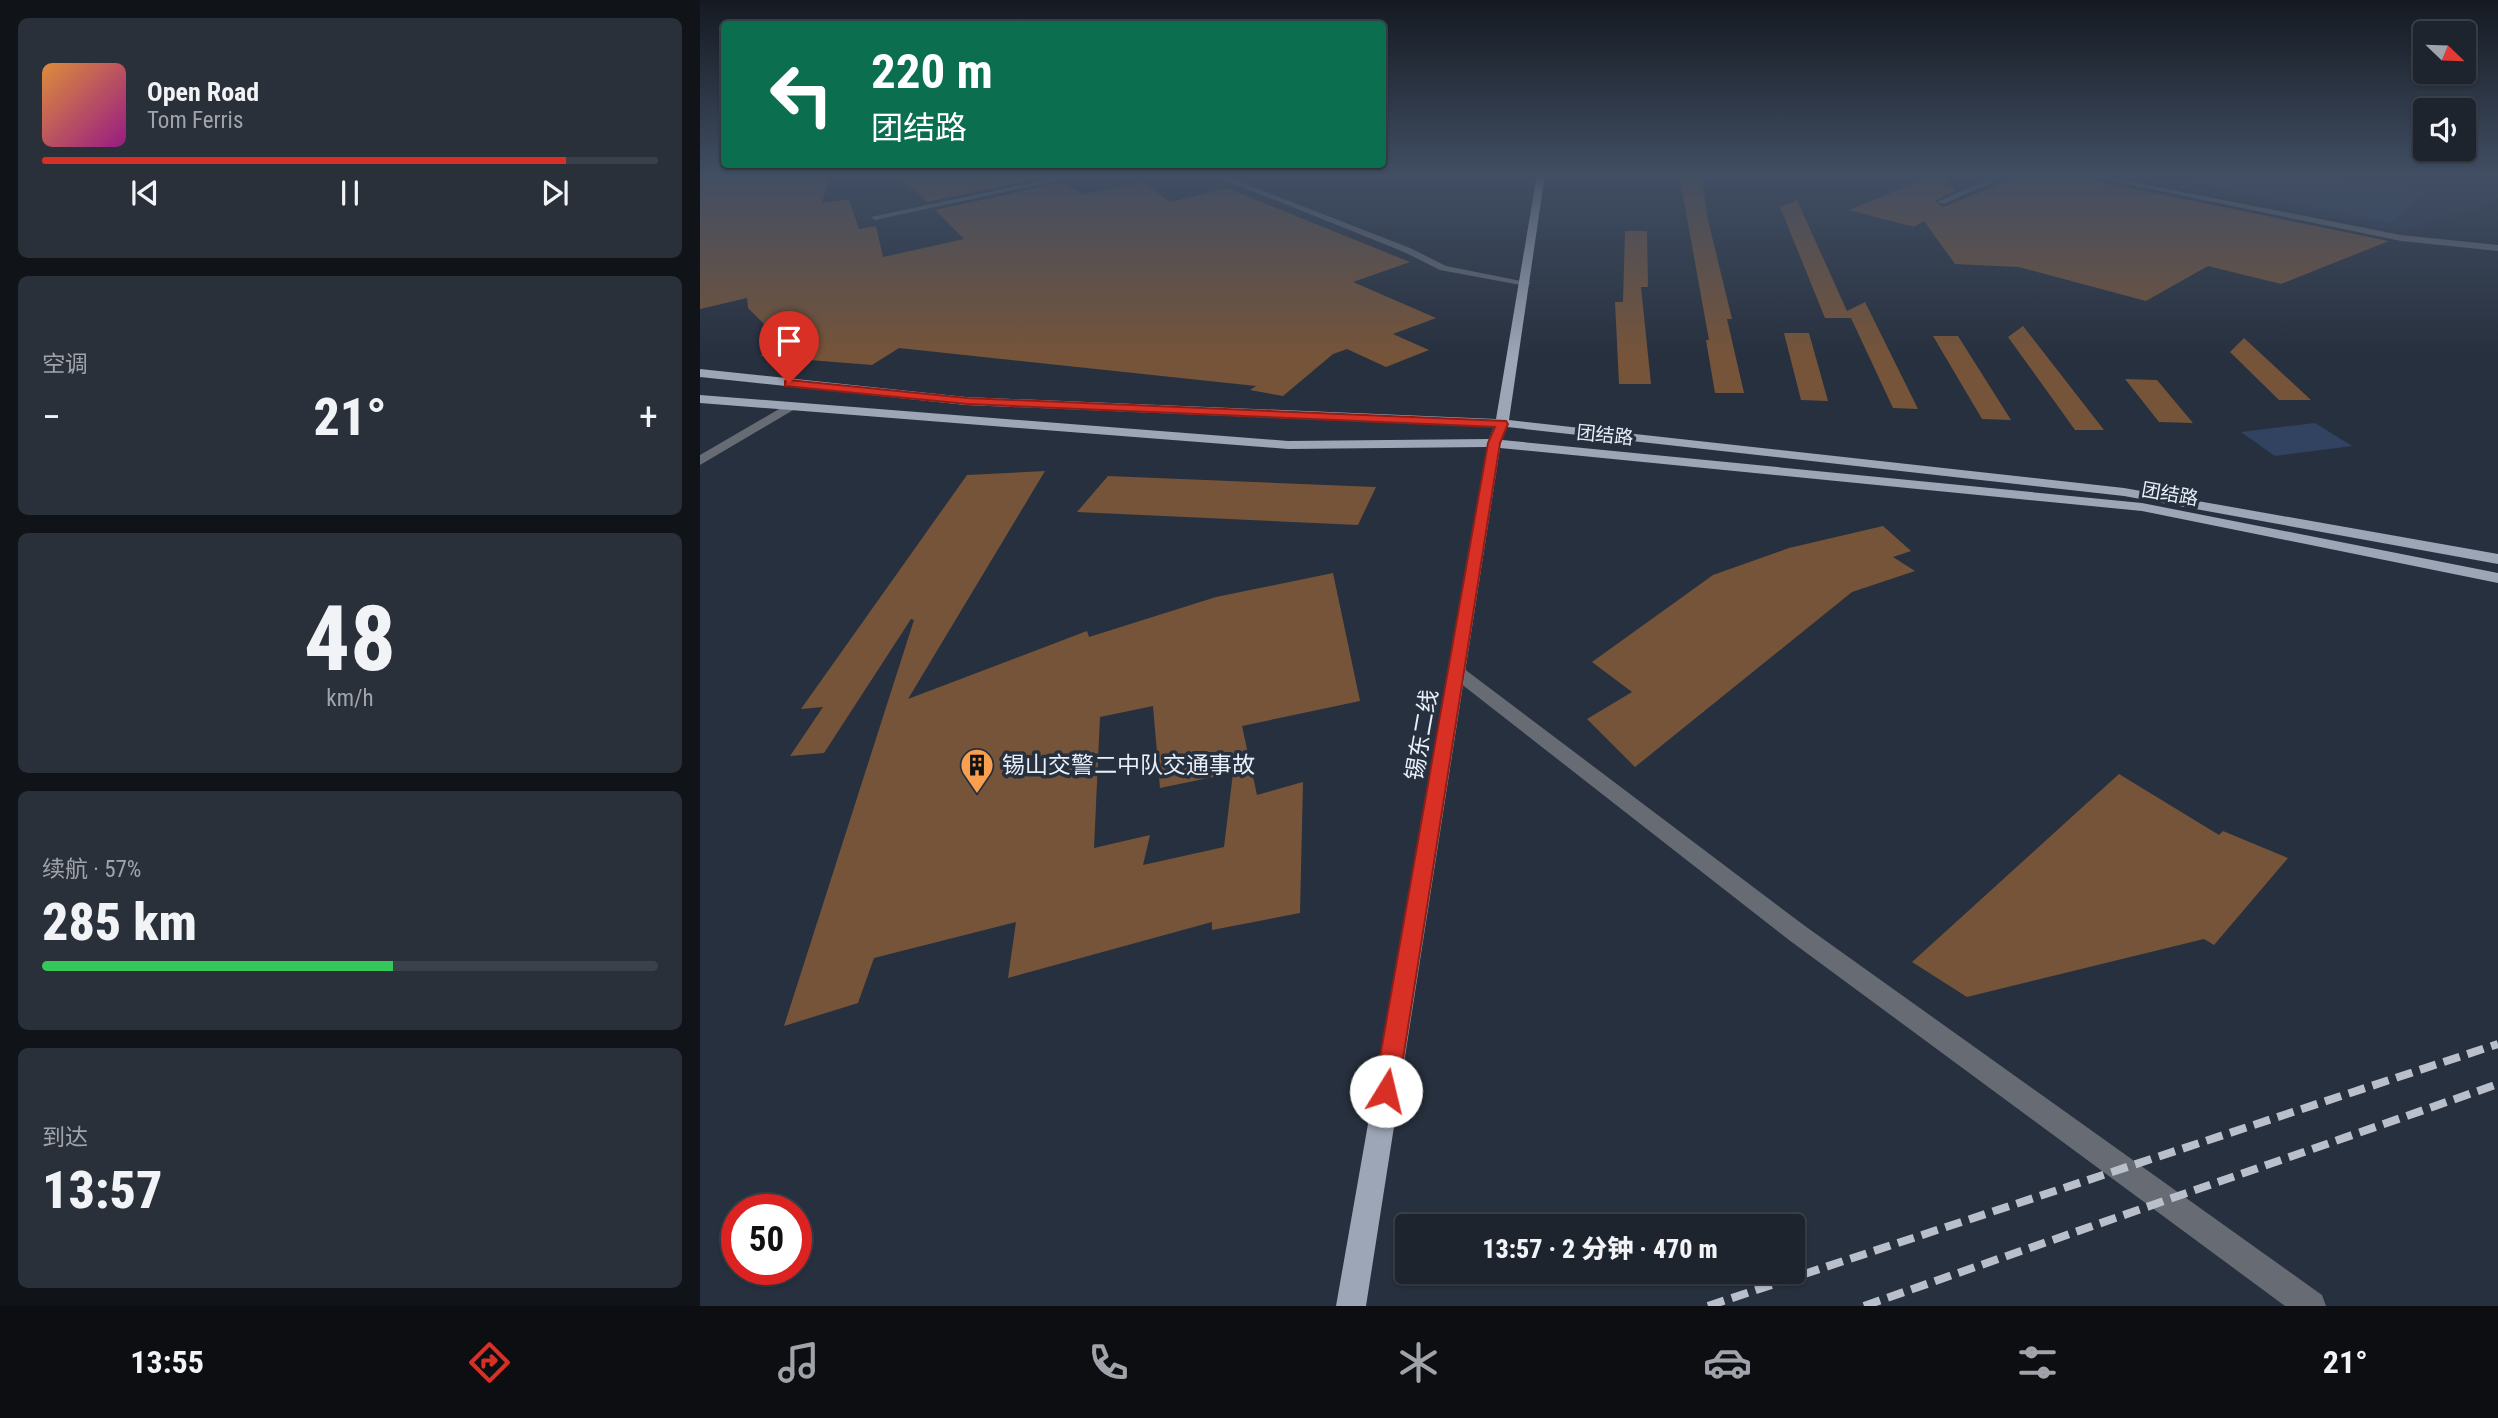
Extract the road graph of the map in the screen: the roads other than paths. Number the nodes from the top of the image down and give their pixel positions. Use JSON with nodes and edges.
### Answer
{"nodes":[{"id":1,"x":1368,"y":235,"type":"edge"},
{"id":2,"x":1533,"y":235,"type":"edge"},
{"id":3,"x":2386,"y":235,"type":"edge"},
{"id":4,"x":2498,"y":248,"type":"edge"},
{"id":5,"x":1526,"y":283,"type":"junction"},
{"id":6,"x":700,"y":373,"type":"edge"},
{"id":7,"x":700,"y":399,"type":"edge"},
{"id":8,"x":791,"y":406,"type":"junction"},
{"id":9,"x":1502,"y":424,"type":"junction"},
{"id":10,"x":1494,"y":443,"type":"junction"},
{"id":11,"x":700,"y":461,"type":"edge"},
{"id":12,"x":2498,"y":559,"type":"edge"},
{"id":13,"x":2498,"y":578,"type":"edge"},
{"id":14,"x":1457,"y":672,"type":"junction"},
{"id":15,"x":1351,"y":1306,"type":"edge"},
{"id":16,"x":2311,"y":1306,"type":"edge"}],
"edges":[{"from":1,"to":5,"type":"street"},
{"from":2,"to":5,"type":"main road","name":"锡东二线"},
{"from":3,"to":4,"type":"street"},
{"from":5,"to":9,"type":"main road","name":"锡东二线"},
{"from":6,"to":9,"type":"main road","name":"团结路"},
{"from":7,"to":8,"type":"main road","name":"团结路"},
{"from":8,"to":10,"type":"main road","name":"团结路"},
{"from":8,"to":11,"type":"street"},
{"from":9,"to":10,"type":"main road","name":"锡东二线"},
{"from":9,"to":12,"type":"main road","name":"团结路"},
{"from":10,"to":13,"type":"main road","name":"团结路"},
{"from":10,"to":14,"type":"main road","name":"锡东二线"},
{"from":14,"to":15,"type":"main road","name":"锡东二线"},
{"from":14,"to":16,"type":"street"}]}
